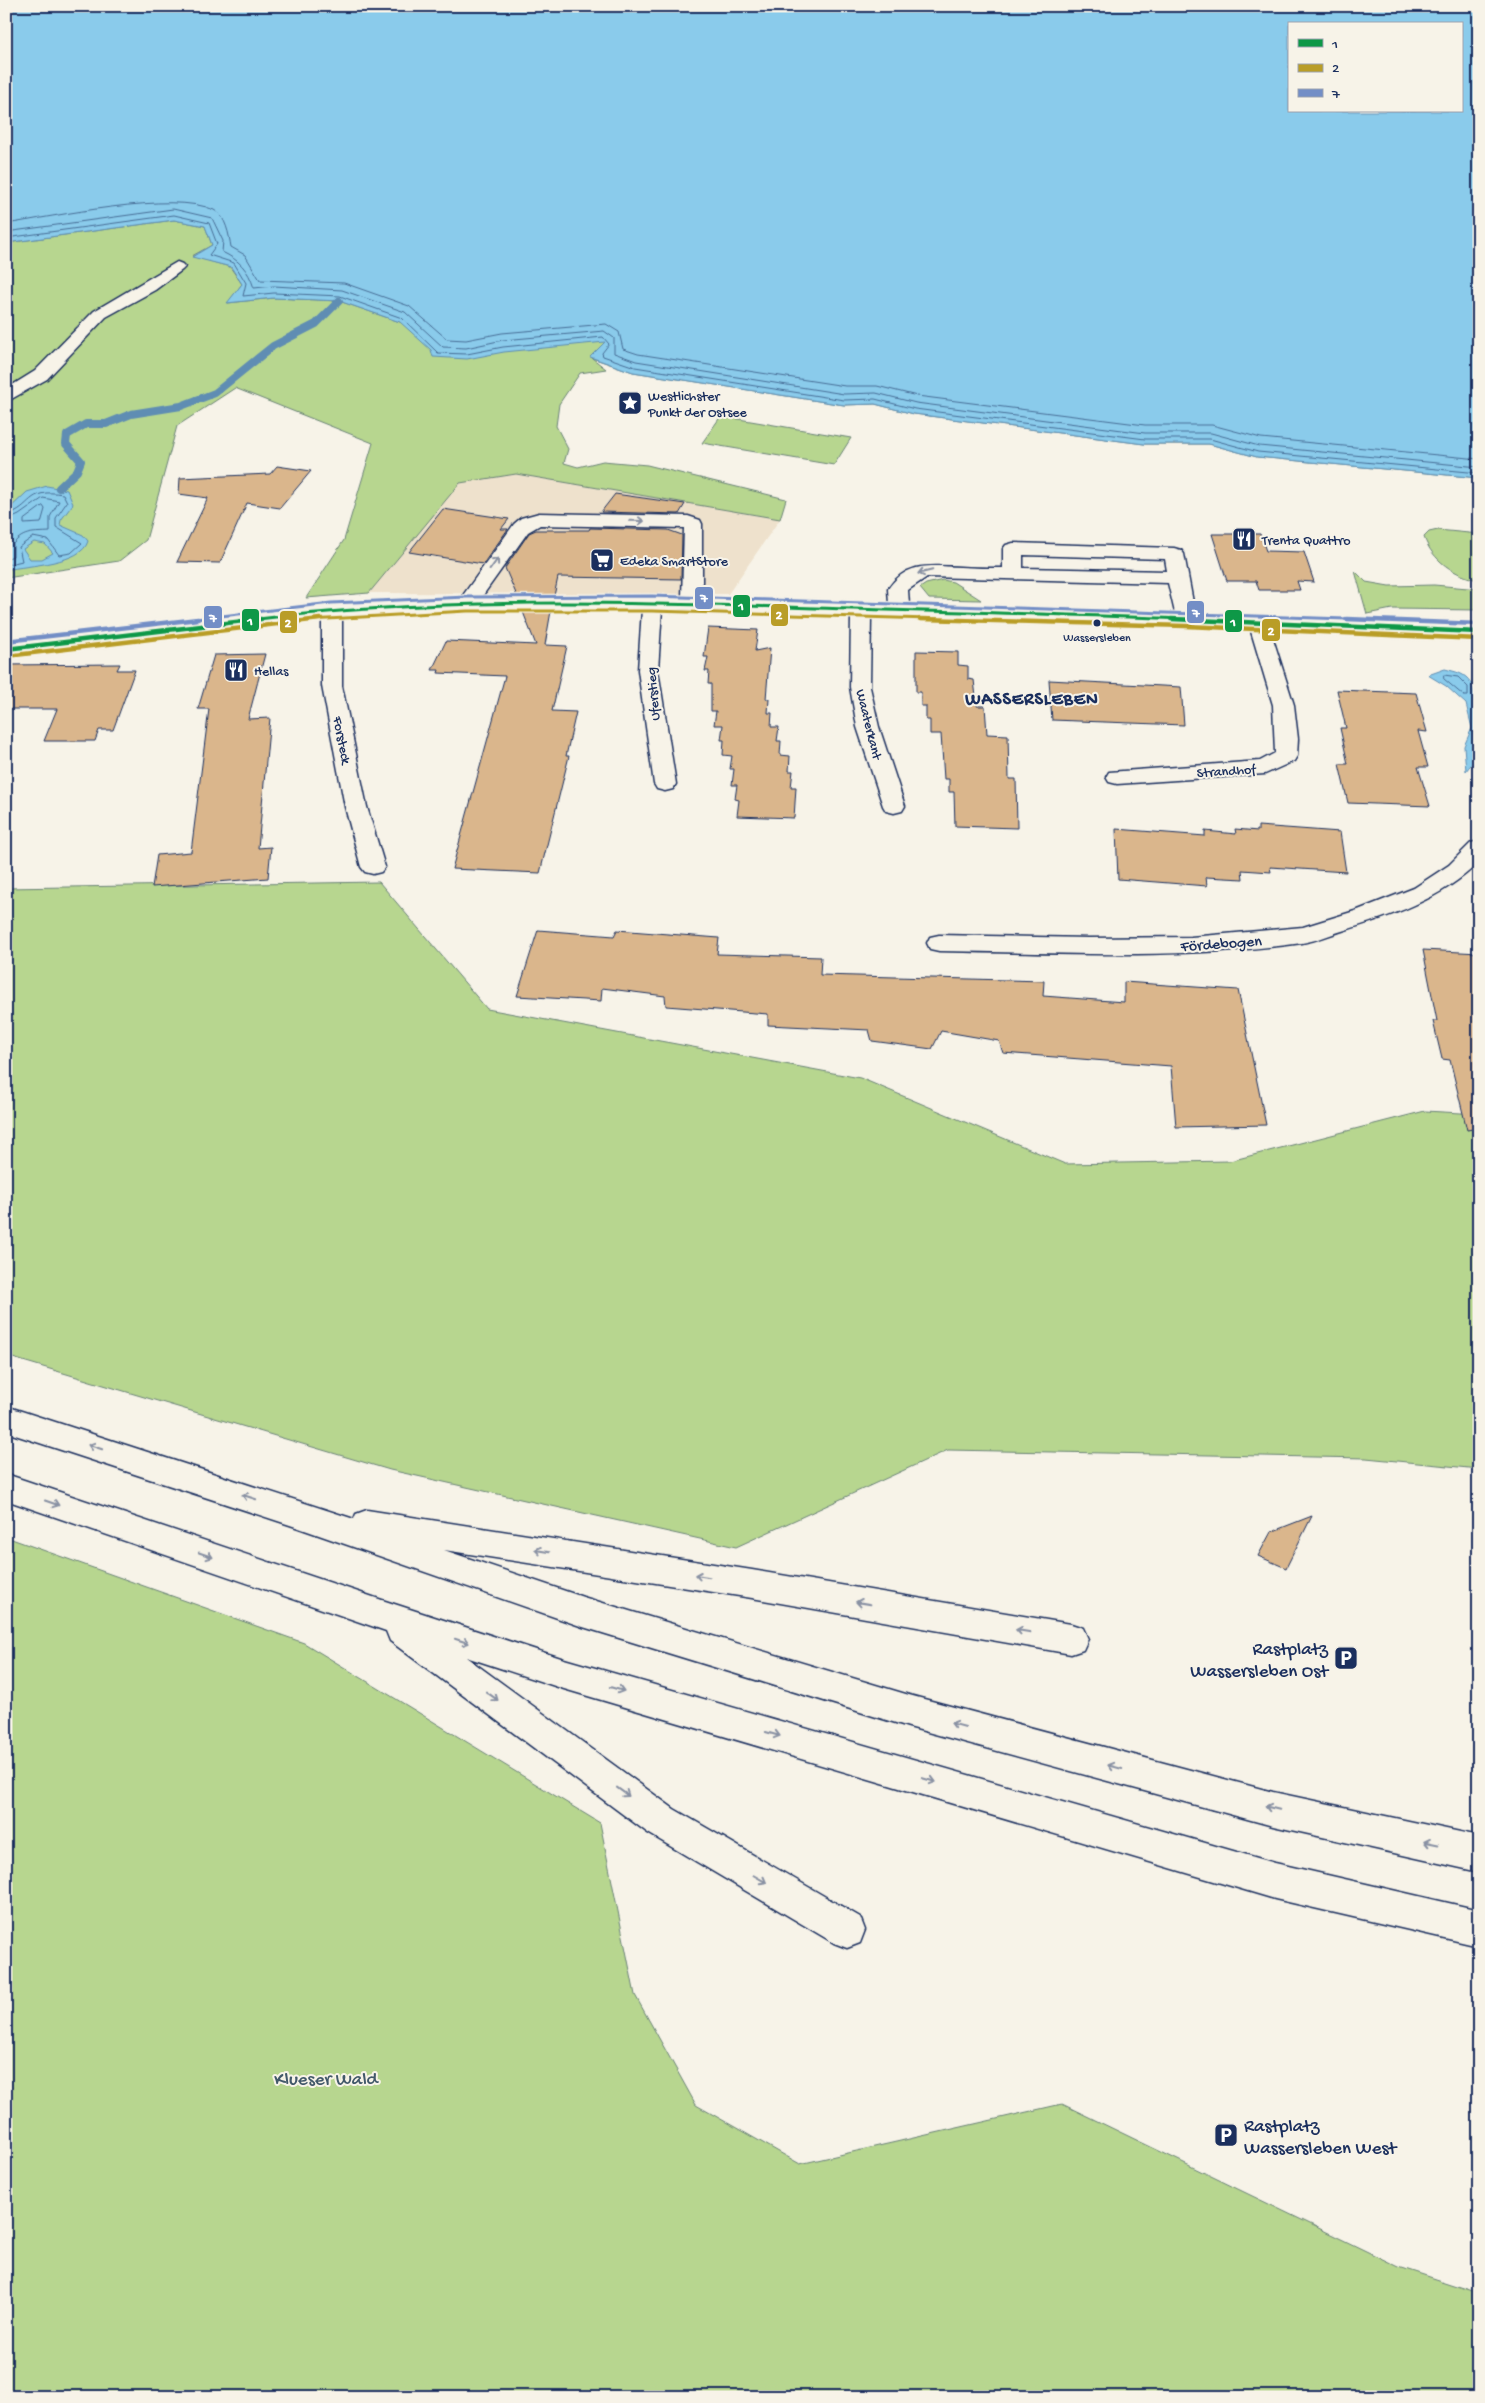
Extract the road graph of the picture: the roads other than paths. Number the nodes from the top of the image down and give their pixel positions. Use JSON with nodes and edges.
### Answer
{"nodes":[{"id":1,"x":177,"y":266,"type":"dead end"},
{"id":2,"x":6,"y":397,"type":"edge"},
{"id":3,"x":958,"y":573,"type":"junction"},
{"id":4,"x":652,"y":603,"type":"junction"},
{"id":5,"x":467,"y":604,"type":"junction"},
{"id":6,"x":692,"y":605,"type":"junction"},
{"id":7,"x":332,"y":610,"type":"junction"},
{"id":8,"x":861,"y":610,"type":"junction"},
{"id":9,"x":900,"y":611,"type":"junction"},
{"id":10,"x":1020,"y":614,"type":"junction"},
{"id":11,"x":1186,"y":619,"type":"junction"},
{"id":12,"x":1258,"y":623,"type":"junction"},
{"id":13,"x":1479,"y":632,"type":"edge"},
{"id":14,"x":6,"y":649,"type":"edge"},
{"id":15,"x":1117,"y":777,"type":"dead end"},
{"id":16,"x":665,"y":784,"type":"dead end"},
{"id":17,"x":894,"y":806,"type":"dead end"},
{"id":18,"x":1479,"y":848,"type":"edge"},
{"id":19,"x":373,"y":867,"type":"dead end"},
{"id":20,"x":939,"y":943,"type":"dead end"},
{"id":21,"x":6,"y":1419,"type":"edge"},
{"id":22,"x":6,"y":1487,"type":"edge"},
{"id":23,"x":296,"y":1512,"type":"junction"},
{"id":24,"x":382,"y":1615,"type":"junction"},
{"id":25,"x":1071,"y":1639,"type":"dead end"},
{"id":26,"x":1479,"y":1854,"type":"edge"},
{"id":27,"x":1479,"y":1928,"type":"edge"},
{"id":28,"x":848,"y":1930,"type":"dead end"}],
"edges":[{"from":1,"to":2,"type":"main road"},
{"from":3,"to":9,"type":"main road","one_way":true},
{"from":3,"to":10,"type":"main road"},
{"from":3,"to":11,"type":"main road"},
{"from":4,"to":5,"type":"main road"},
{"from":4,"to":6,"type":"main road"},
{"from":4,"to":16,"type":"main road","name":"Uferstieg"},
{"from":5,"to":6,"type":"main road","one_way":true},
{"from":5,"to":7,"type":"main road"},
{"from":6,"to":8,"type":"main road"},
{"from":7,"to":14,"type":"main road"},
{"from":7,"to":19,"type":"main road","name":"Forsteck"},
{"from":8,"to":9,"type":"main road"},
{"from":8,"to":17,"type":"main road","name":"Waaterkant"},
{"from":9,"to":10,"type":"main road"},
{"from":10,"to":11,"type":"main road"},
{"from":11,"to":12,"type":"main road"},
{"from":12,"to":13,"type":"main road"},
{"from":12,"to":15,"type":"main road","name":"Strandhof"},
{"from":18,"to":20,"type":"main road","name":"Fördebogen"},
{"from":23,"to":21,"type":"main road","one_way":true},
{"from":22,"to":24,"type":"main road","one_way":true},
{"from":25,"to":23,"type":"main road","one_way":true},
{"from":26,"to":23,"type":"main road","one_way":true},
{"from":24,"to":27,"type":"main road","one_way":true},
{"from":24,"to":28,"type":"main road","one_way":true}]}
